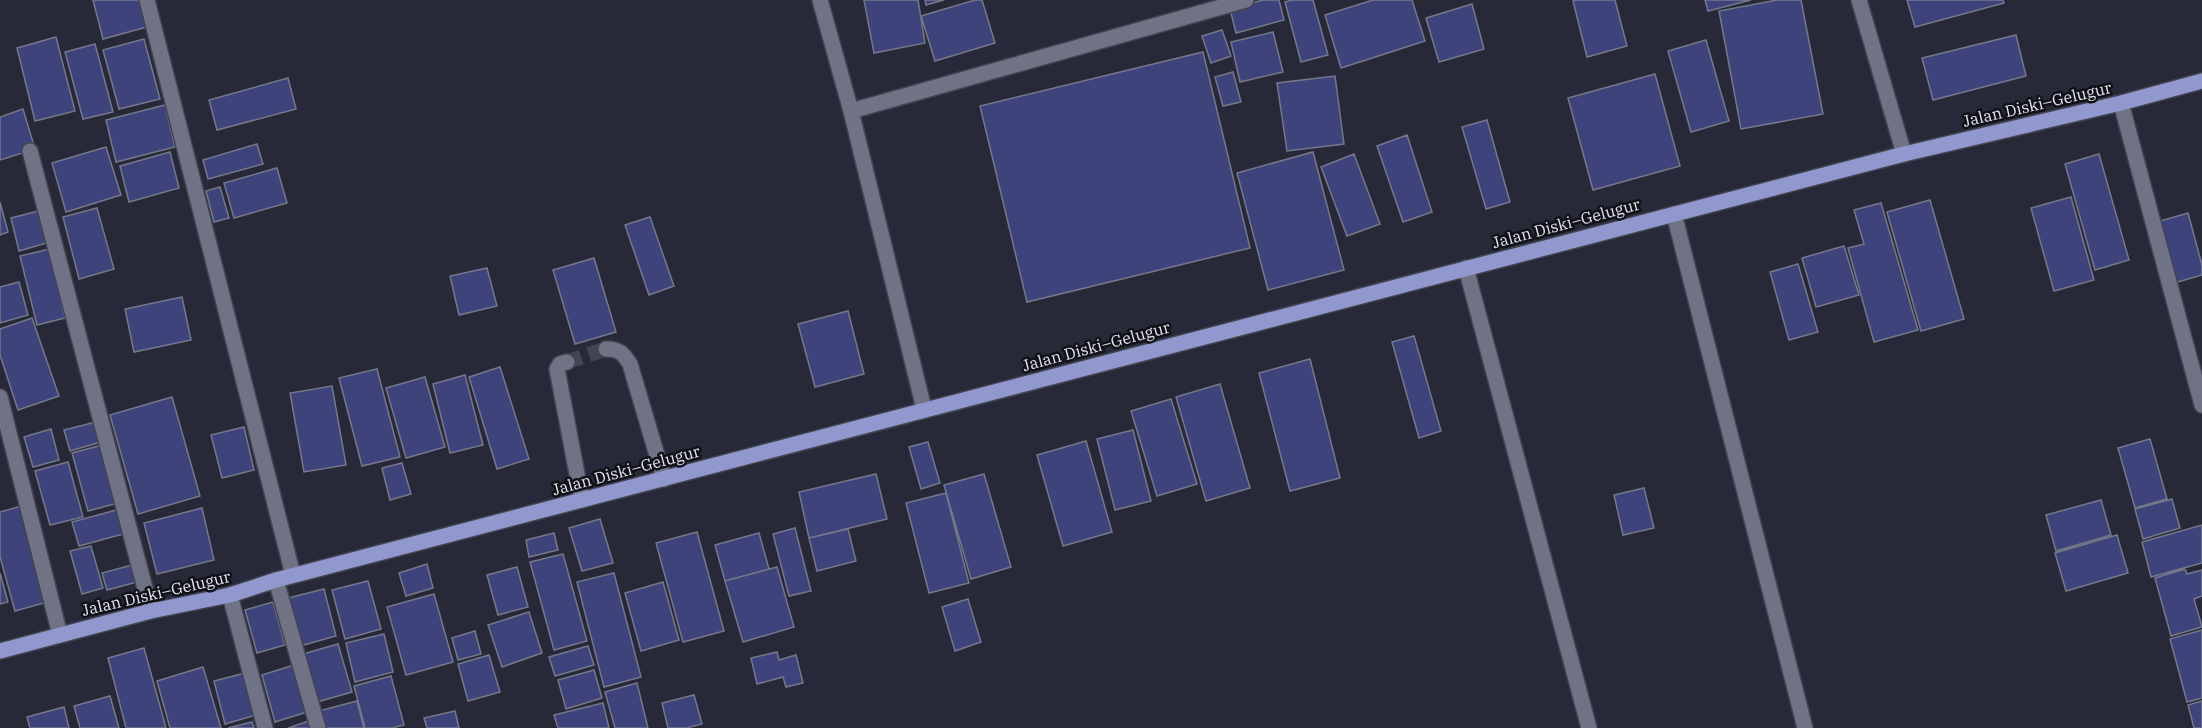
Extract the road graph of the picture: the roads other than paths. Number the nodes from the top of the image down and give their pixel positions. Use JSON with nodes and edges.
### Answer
{"nodes":[{"id":1,"x":147,"y":0,"type":"edge"},
{"id":2,"x":820,"y":0,"type":"edge"},
{"id":3,"x":1246,"y":0,"type":"edge"},
{"id":4,"x":1859,"y":0,"type":"edge"},
{"id":5,"x":2202,"y":81,"type":"edge"},
{"id":6,"x":2121,"y":103,"type":"junction"},
{"id":7,"x":851,"y":111,"type":"junction"},
{"id":8,"x":30,"y":151,"type":"dead end"},
{"id":9,"x":1904,"y":154,"type":"junction"},
{"id":10,"x":1674,"y":214,"type":"junction"},
{"id":11,"x":1466,"y":268,"type":"junction"},
{"id":12,"x":606,"y":348,"type":"dead end"},
{"id":13,"x":567,"y":362,"type":"dead end"},
{"id":14,"x":0,"y":397,"type":"edge"},
{"id":15,"x":2202,"y":405,"type":"edge"},
{"id":16,"x":924,"y":409,"type":"junction"},
{"id":17,"x":664,"y":478,"type":"junction"},
{"id":18,"x":582,"y":500,"type":"junction"},
{"id":19,"x":293,"y":576,"type":"junction"},
{"id":20,"x":276,"y":580,"type":"junction"},
{"id":21,"x":230,"y":595,"type":"junction"},
{"id":22,"x":151,"y":611,"type":"junction"},
{"id":23,"x":60,"y":635,"type":"junction"},
{"id":24,"x":0,"y":651,"type":"edge"},
{"id":25,"x":265,"y":728,"type":"edge"},
{"id":26,"x":318,"y":728,"type":"edge"},
{"id":27,"x":1589,"y":728,"type":"edge"},
{"id":28,"x":1805,"y":728,"type":"edge"}],
"edges":[{"from":1,"to":19,"type":"street"},
{"from":2,"to":7,"type":"street"},
{"from":3,"to":7,"type":"street"},
{"from":4,"to":9,"type":"street"},
{"from":5,"to":6,"type":"main road","name":"Jalan Diski–Gelugur"},
{"from":6,"to":9,"type":"main road","name":"Jalan Diski–Gelugur"},
{"from":6,"to":15,"type":"street"},
{"from":7,"to":16,"type":"street"},
{"from":8,"to":22,"type":"street"},
{"from":9,"to":10,"type":"main road","name":"Jalan Diski–Gelugur"},
{"from":10,"to":11,"type":"main road","name":"Jalan Diski–Gelugur"},
{"from":10,"to":28,"type":"street"},
{"from":11,"to":16,"type":"main road","name":"Jalan Diski–Gelugur"},
{"from":11,"to":27,"type":"street"},
{"from":12,"to":17,"type":"street"},
{"from":13,"to":18,"type":"street"},
{"from":14,"to":23,"type":"street"},
{"from":16,"to":17,"type":"main road","name":"Jalan Diski–Gelugur"},
{"from":17,"to":18,"type":"main road","name":"Jalan Diski–Gelugur"},
{"from":18,"to":19,"type":"main road","name":"Jalan Diski–Gelugur"},
{"from":19,"to":20,"type":"main road","name":"Jalan Diski–Gelugur"},
{"from":20,"to":21,"type":"main road","name":"Jalan Diski–Gelugur"},
{"from":20,"to":26,"type":"street"},
{"from":21,"to":22,"type":"main road","name":"Jalan Diski–Gelugur"},
{"from":21,"to":25,"type":"street"},
{"from":22,"to":23,"type":"main road","name":"Jalan Diski–Gelugur"},
{"from":23,"to":24,"type":"main road","name":"Jalan Diski–Gelugur"}]}
